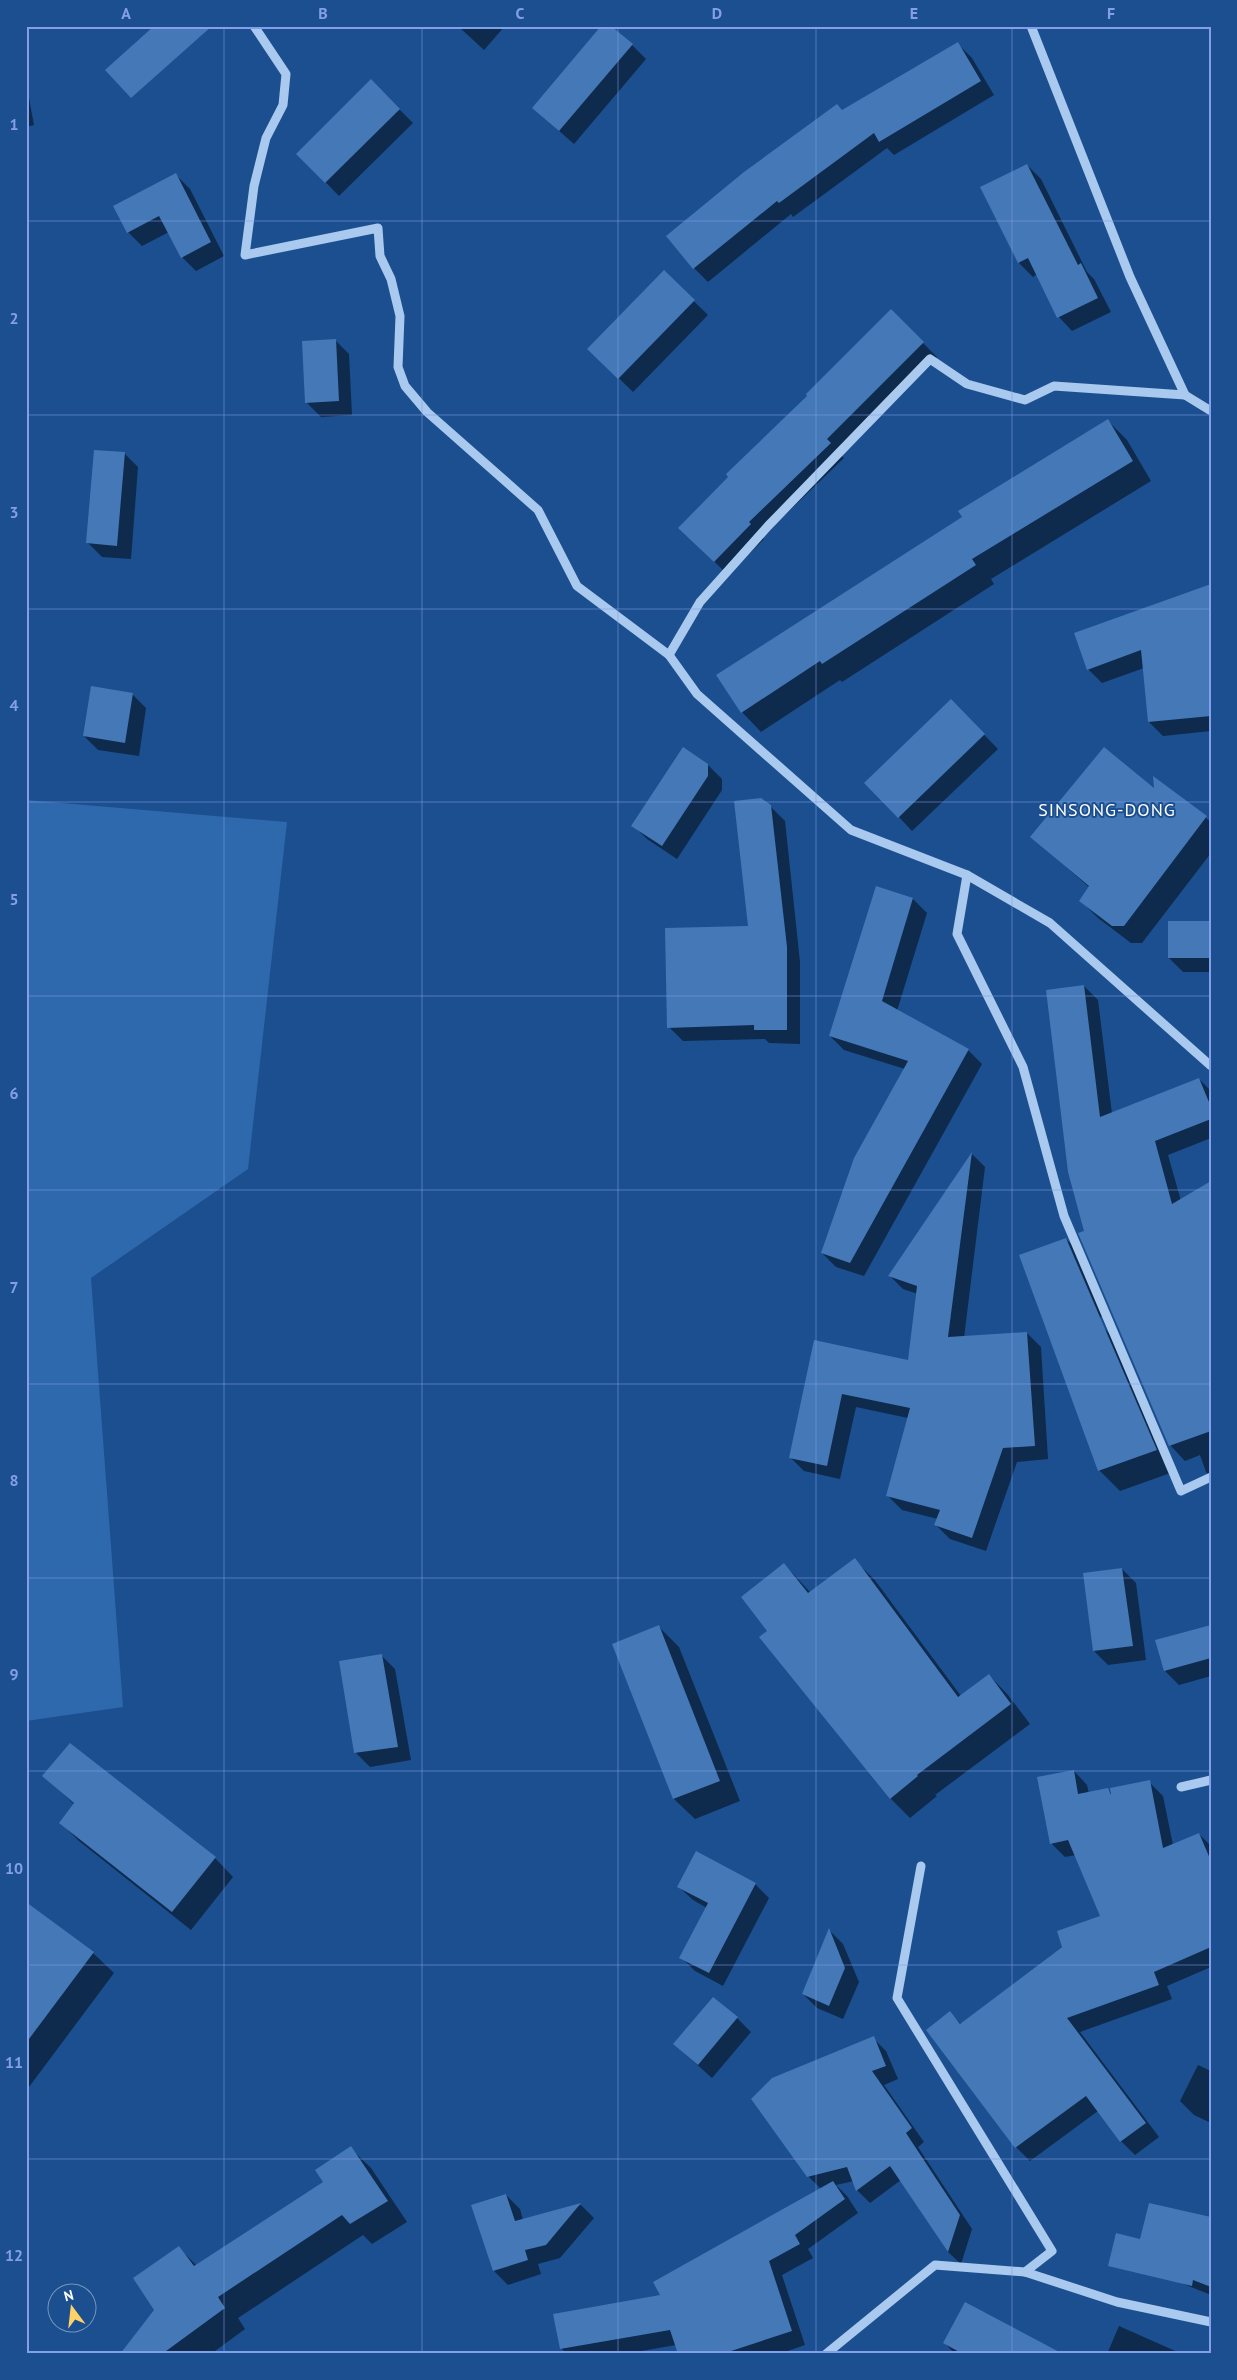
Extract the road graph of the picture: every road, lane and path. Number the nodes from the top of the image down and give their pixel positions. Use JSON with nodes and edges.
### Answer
{"nodes":[{"id":1,"x":254,"y":26,"type":"edge"},
{"id":2,"x":1031,"y":26,"type":"edge"},
{"id":3,"x":1185,"y":395,"type":"junction"},
{"id":4,"x":1211,"y":411,"type":"edge"},
{"id":5,"x":669,"y":656,"type":"junction"},
{"id":6,"x":967,"y":875,"type":"junction"},
{"id":7,"x":1211,"y":1066,"type":"edge"},
{"id":8,"x":1211,"y":1477,"type":"edge"},
{"id":9,"x":1211,"y":1780,"type":"edge"},
{"id":10,"x":1182,"y":1787,"type":"dead end"},
{"id":11,"x":921,"y":1866,"type":"dead end"},
{"id":12,"x":1024,"y":2272,"type":"junction"},
{"id":13,"x":1211,"y":2322,"type":"edge"},
{"id":14,"x":826,"y":2354,"type":"edge"}],
"edges":[{"from":1,"to":5,"type":"street"},
{"from":2,"to":3,"type":"street"},
{"from":3,"to":4,"type":"street"},
{"from":3,"to":5,"type":"street"},
{"from":5,"to":6,"type":"street"},
{"from":6,"to":7,"type":"street"},
{"from":6,"to":8,"type":"street"},
{"from":9,"to":10,"type":"street"},
{"from":11,"to":12,"type":"street"},
{"from":12,"to":13,"type":"street"},
{"from":12,"to":14,"type":"street"}]}
